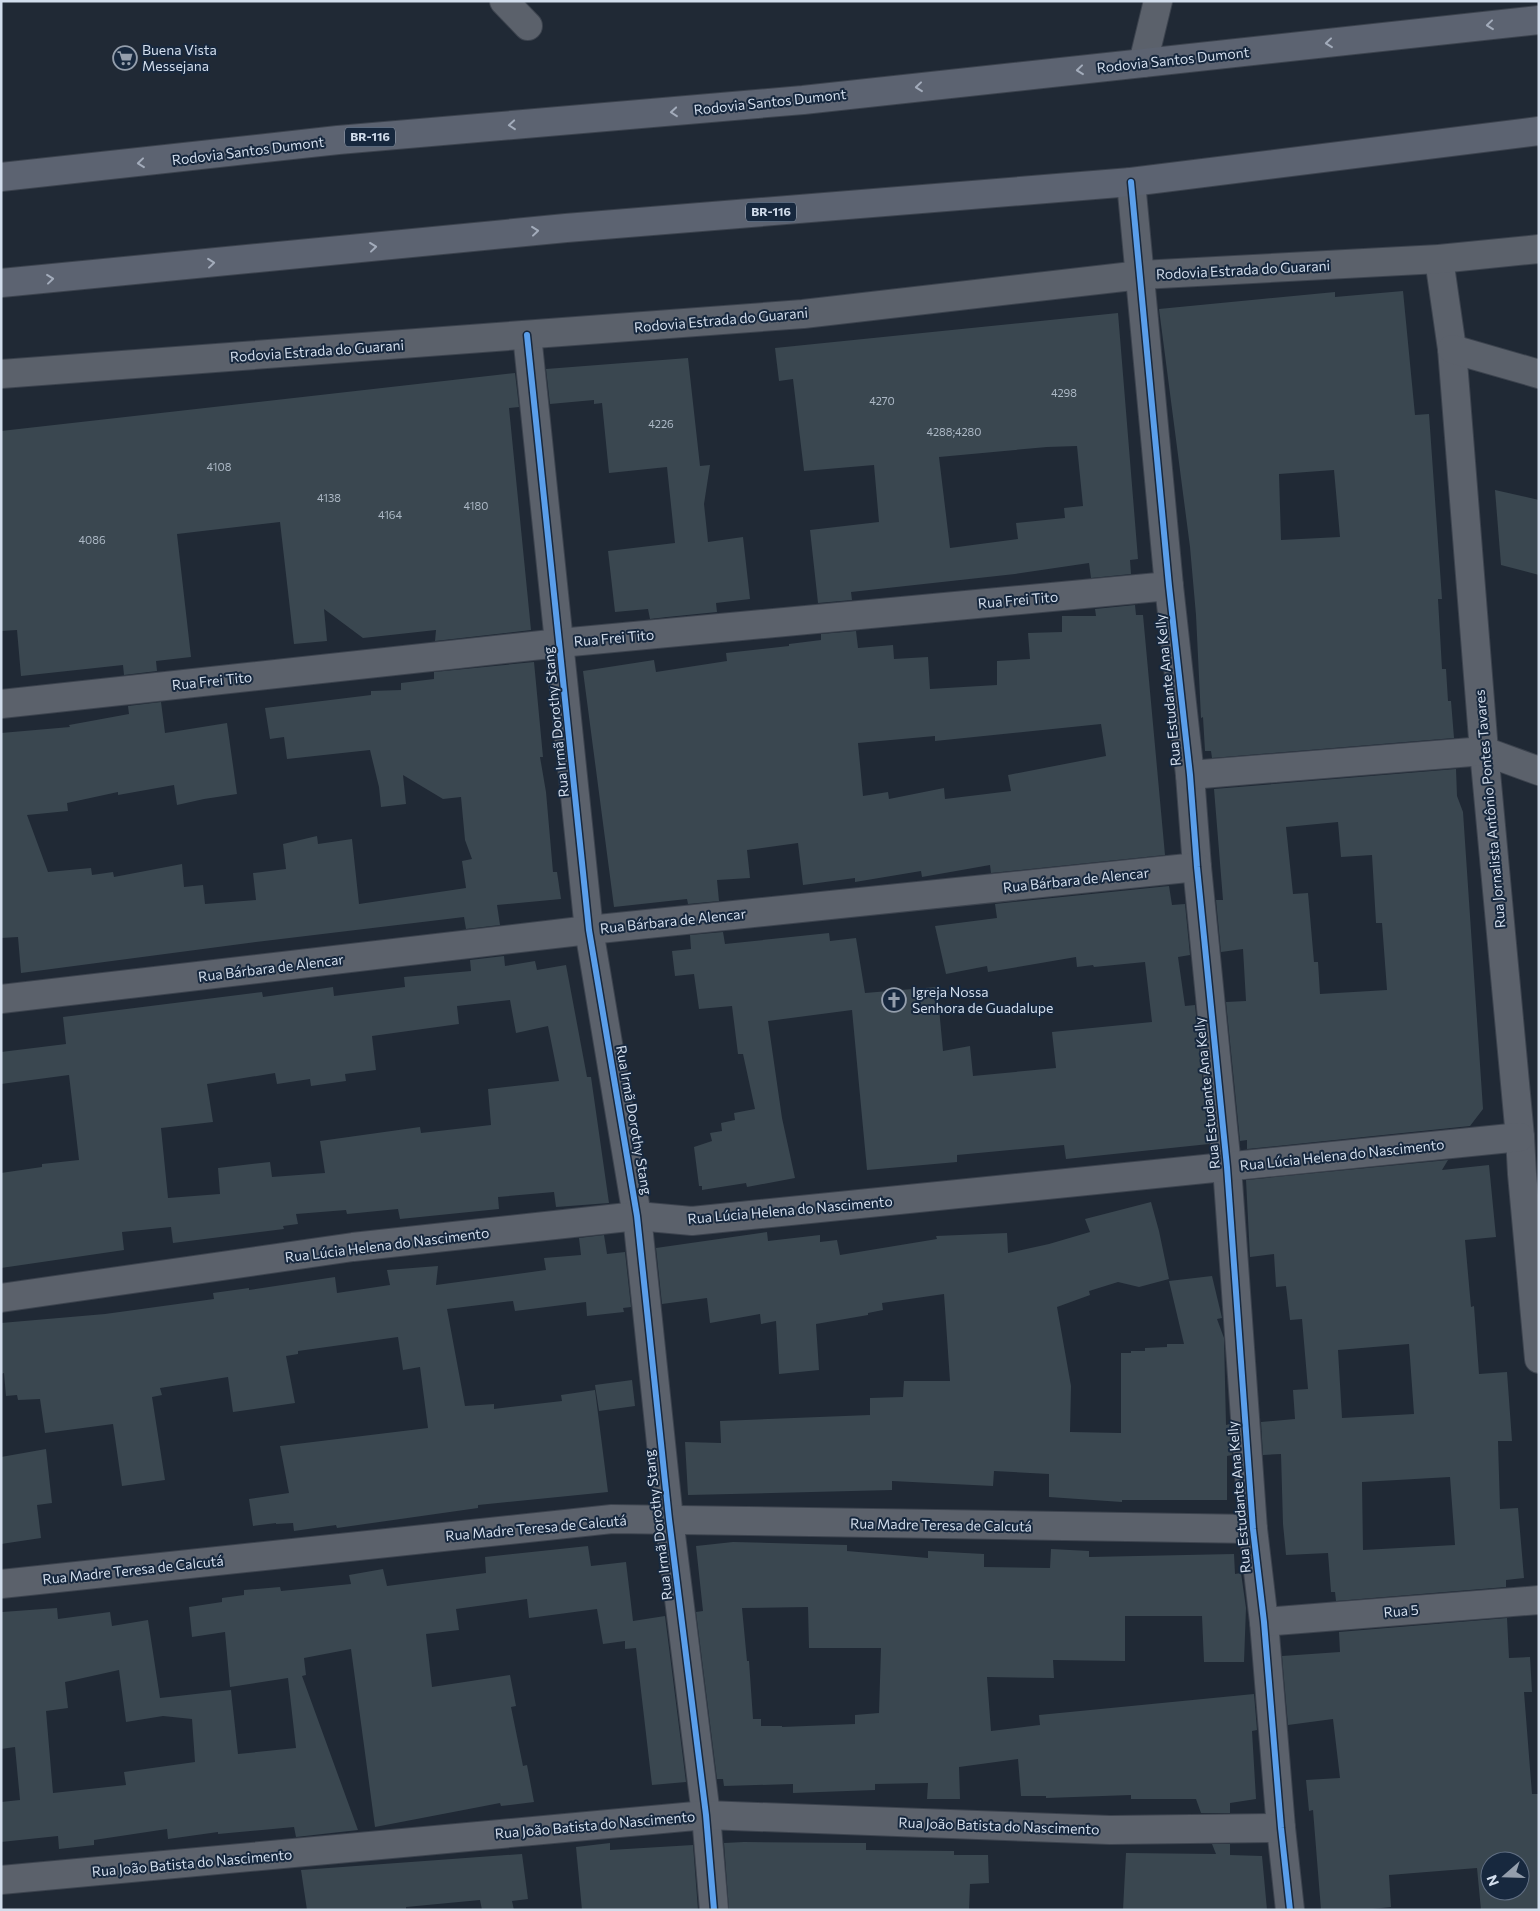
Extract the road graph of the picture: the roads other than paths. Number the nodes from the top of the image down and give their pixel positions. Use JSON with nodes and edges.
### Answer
{"nodes":[{"id":1,"x":504,"y":1,"type":"edge"},
{"id":2,"x":1158,"y":1,"type":"edge"},
{"id":3,"x":1539,"y":20,"type":"edge"},
{"id":4,"x":528,"y":26,"type":"dead end"},
{"id":5,"x":1144,"y":63,"type":"junction"},
{"id":6,"x":1539,"y":131,"type":"edge"},
{"id":7,"x":1,"y":177,"type":"edge"},
{"id":8,"x":1131,"y":182,"type":"junction"},
{"id":9,"x":1539,"y":249,"type":"edge"},
{"id":10,"x":1439,"y":259,"type":"junction"},
{"id":11,"x":1141,"y":275,"type":"junction"},
{"id":12,"x":1,"y":283,"type":"edge"},
{"id":13,"x":527,"y":335,"type":"junction"},
{"id":14,"x":1452,"y":349,"type":"junction"},
{"id":15,"x":1,"y":374,"type":"edge"},
{"id":16,"x":1539,"y":374,"type":"edge"},
{"id":17,"x":1169,"y":586,"type":"junction"},
{"id":18,"x":560,"y":643,"type":"junction"},
{"id":19,"x":1,"y":704,"type":"edge"},
{"id":20,"x":1484,"y":751,"type":"junction"},
{"id":21,"x":1539,"y":771,"type":"edge"},
{"id":22,"x":1190,"y":775,"type":"junction"},
{"id":23,"x":1197,"y":867,"type":"junction"},
{"id":24,"x":589,"y":930,"type":"junction"},
{"id":25,"x":1,"y":999,"type":"edge"},
{"id":26,"x":1520,"y":1136,"type":"junction"},
{"id":27,"x":1227,"y":1167,"type":"junction"},
{"id":28,"x":1530,"y":1176,"type":"edge"},
{"id":29,"x":637,"y":1216,"type":"junction"},
{"id":30,"x":1,"y":1298,"type":"edge"},
{"id":31,"x":1539,"y":1359,"type":"edge"},
{"id":32,"x":669,"y":1519,"type":"junction"},
{"id":33,"x":1253,"y":1529,"type":"junction"},
{"id":34,"x":1,"y":1584,"type":"edge"},
{"id":35,"x":1539,"y":1600,"type":"edge"},
{"id":36,"x":1264,"y":1622,"type":"junction"},
{"id":37,"x":706,"y":1815,"type":"junction"},
{"id":38,"x":1280,"y":1828,"type":"junction"},
{"id":39,"x":1,"y":1880,"type":"edge"},
{"id":40,"x":714,"y":1910,"type":"edge"},
{"id":41,"x":1290,"y":1910,"type":"edge"}],
"edges":[{"from":1,"to":4,"type":"street"},
{"from":2,"to":5,"type":"street"},
{"from":3,"to":5,"type":"highway","name":"Rodovia Santos Dumont","number":"BR-116","one_way":true},
{"from":5,"to":7,"type":"highway","name":"Rodovia Santos Dumont","number":"BR-116","one_way":true},
{"from":6,"to":8,"type":"highway","number":"BR-116"},
{"from":8,"to":11,"type":"street","name":"Rua Estudante Ana Kelly"},
{"from":12,"to":8,"type":"highway","number":"BR-116","one_way":true},
{"from":9,"to":10,"type":"street","name":"Rodovia Estrada do Guarani"},
{"from":10,"to":11,"type":"street","name":"Rodovia Estrada do Guarani"},
{"from":10,"to":14,"type":"street","name":"Rua Jornalista Antônio Pontes Tavares"},
{"from":11,"to":13,"type":"street","name":"Rodovia Estrada do Guarani"},
{"from":11,"to":17,"type":"street","name":"Rua Estudante Ana Kelly"},
{"from":13,"to":15,"type":"street","name":"Rodovia Estrada do Guarani"},
{"from":13,"to":18,"type":"street","name":"Rua Irmã Dorothy Stang"},
{"from":14,"to":16,"type":"street"},
{"from":14,"to":20,"type":"street","name":"Rua Jornalista Antônio Pontes Tavares"},
{"from":17,"to":18,"type":"street","name":"Rua Frei Tito"},
{"from":17,"to":22,"type":"street","name":"Rua Estudante Ana Kelly"},
{"from":18,"to":19,"type":"street","name":"Rua Frei Tito"},
{"from":18,"to":24,"type":"street","name":"Rua Irmã Dorothy Stang"},
{"from":20,"to":21,"type":"street"},
{"from":20,"to":22,"type":"street"},
{"from":20,"to":26,"type":"street","name":"Rua Jornalista Antônio Pontes Tavares"},
{"from":22,"to":23,"type":"street","name":"Rua Estudante Ana Kelly"},
{"from":23,"to":24,"type":"street","name":"Rua Bárbara de Alencar"},
{"from":23,"to":27,"type":"street","name":"Rua Estudante Ana Kelly"},
{"from":24,"to":25,"type":"street","name":"Rua Bárbara de Alencar"},
{"from":24,"to":29,"type":"street","name":"Rua Irmã Dorothy Stang"},
{"from":26,"to":27,"type":"street","name":"Rua Lúcia Helena do Nascimento"},
{"from":26,"to":28,"type":"street","name":"Rua Jornalista Antônio Pontes Tavares"},
{"from":27,"to":29,"type":"street","name":"Rua Lúcia Helena do Nascimento"},
{"from":27,"to":33,"type":"street","name":"Rua Estudante Ana Kelly"},
{"from":28,"to":31,"type":"street","name":"Rua Jornalista Antônio Pontes Tavares"},
{"from":29,"to":30,"type":"street","name":"Rua Lúcia Helena do Nascimento"},
{"from":29,"to":32,"type":"street","name":"Rua Irmã Dorothy Stang"},
{"from":32,"to":33,"type":"street","name":"Rua Madre Teresa de Calcutá"},
{"from":32,"to":34,"type":"street","name":"Rua Madre Teresa de Calcutá"},
{"from":32,"to":37,"type":"street","name":"Rua Irmã Dorothy Stang"},
{"from":33,"to":36,"type":"street","name":"Rua Estudante Ana Kelly"},
{"from":35,"to":36,"type":"street","name":"Rua 5"},
{"from":36,"to":38,"type":"street","name":"Rua Estudante Ana Kelly"},
{"from":37,"to":38,"type":"street","name":"Rua João Batista do Nascimento"},
{"from":37,"to":39,"type":"street","name":"Rua João Batista do Nascimento"},
{"from":37,"to":40,"type":"street","name":"Rua Irmã Dorothy Stang"},
{"from":38,"to":41,"type":"street","name":"Rua Estudante Ana Kelly"}]}
